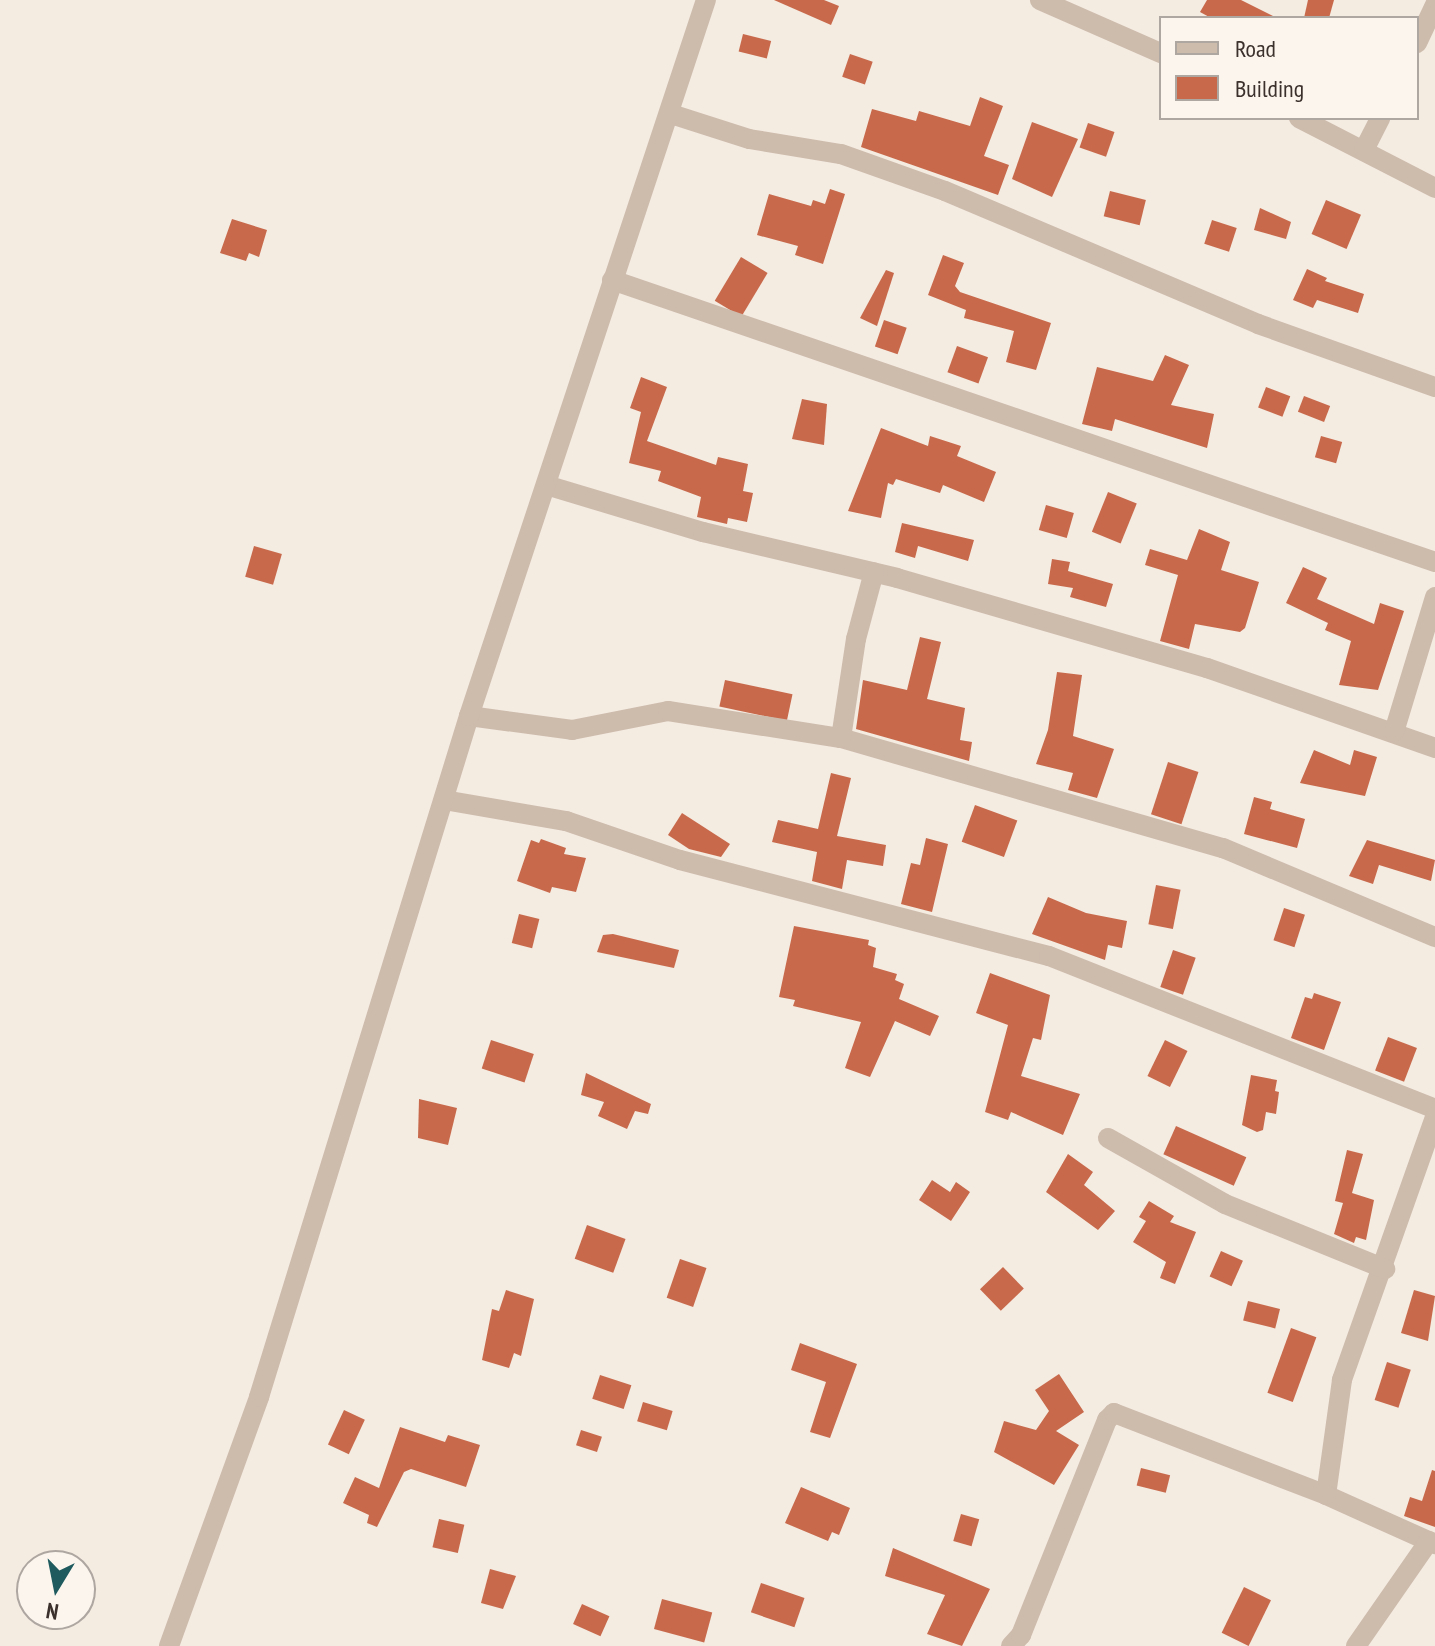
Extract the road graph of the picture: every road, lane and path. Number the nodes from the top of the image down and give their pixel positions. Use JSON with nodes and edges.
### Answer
{"nodes":[{"id":1,"x":706,"y":0,"type":"edge"},
{"id":2,"x":1040,"y":0,"type":"edge"},
{"id":3,"x":1435,"y":5,"type":"edge"},
{"id":4,"x":1419,"y":39,"type":"edge"},
{"id":5,"x":1159,"y":52,"type":"edge"},
{"id":6,"x":671,"y":114,"type":"junction"},
{"id":7,"x":1303,"y":120,"type":"edge"},
{"id":8,"x":1379,"y":120,"type":"edge"},
{"id":9,"x":1364,"y":150,"type":"junction"},
{"id":10,"x":1435,"y":188,"type":"edge"},
{"id":11,"x":612,"y":280,"type":"junction"},
{"id":12,"x":1435,"y":387,"type":"edge"},
{"id":13,"x":546,"y":485,"type":"junction"},
{"id":14,"x":1435,"y":562,"type":"edge"},
{"id":15,"x":874,"y":572,"type":"junction"},
{"id":16,"x":1435,"y":597,"type":"edge"},
{"id":17,"x":469,"y":716,"type":"junction"},
{"id":18,"x":1394,"y":732,"type":"junction"},
{"id":19,"x":841,"y":738,"type":"junction"},
{"id":20,"x":1435,"y":748,"type":"edge"},
{"id":21,"x":444,"y":800,"type":"junction"},
{"id":22,"x":1435,"y":937,"type":"edge"},
{"id":23,"x":1435,"y":1109,"type":"edge"},
{"id":24,"x":1435,"y":1117,"type":"edge"},
{"id":25,"x":1108,"y":1138,"type":"dead end"},
{"id":26,"x":1385,"y":1269,"type":"junction"},
{"id":27,"x":1326,"y":1495,"type":"junction"},
{"id":28,"x":1432,"y":1542,"type":"edge"},
{"id":29,"x":169,"y":1646,"type":"edge"},
{"id":30,"x":1011,"y":1646,"type":"edge"},
{"id":31,"x":1356,"y":1646,"type":"edge"}],
"edges":[{"from":1,"to":6,"type":"street"},
{"from":2,"to":5,"type":"street"},
{"from":3,"to":4,"type":"street"},
{"from":6,"to":11,"type":"street"},
{"from":6,"to":12,"type":"street"},
{"from":7,"to":9,"type":"street"},
{"from":8,"to":9,"type":"street"},
{"from":9,"to":10,"type":"street"},
{"from":11,"to":13,"type":"street"},
{"from":11,"to":14,"type":"street"},
{"from":13,"to":15,"type":"street"},
{"from":13,"to":17,"type":"street"},
{"from":15,"to":18,"type":"street"},
{"from":15,"to":19,"type":"street"},
{"from":16,"to":18,"type":"street"},
{"from":17,"to":19,"type":"street"},
{"from":17,"to":21,"type":"street"},
{"from":18,"to":20,"type":"street"},
{"from":19,"to":22,"type":"street"},
{"from":21,"to":23,"type":"street"},
{"from":21,"to":29,"type":"street"},
{"from":24,"to":26,"type":"street"},
{"from":25,"to":26,"type":"street"},
{"from":26,"to":27,"type":"street"},
{"from":27,"to":28,"type":"street"},
{"from":27,"to":30,"type":"street"},
{"from":28,"to":31,"type":"street"}]}
